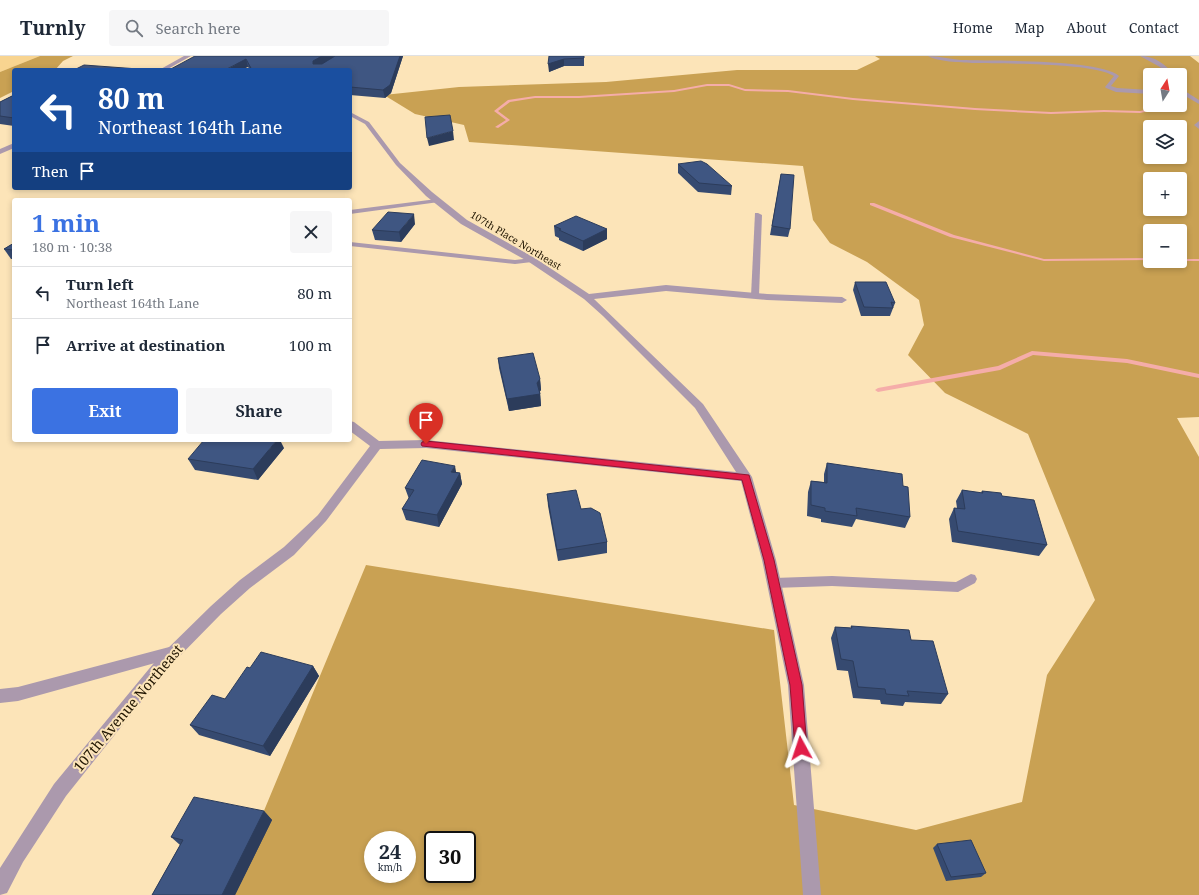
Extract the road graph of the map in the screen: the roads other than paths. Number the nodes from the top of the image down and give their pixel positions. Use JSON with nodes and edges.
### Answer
{"nodes":[{"id":1,"x":188,"y":56,"type":"edge"},
{"id":2,"x":930,"y":56,"type":"edge"},
{"id":3,"x":1143,"y":56,"type":"edge"},
{"id":4,"x":166,"y":68,"type":"edge"},
{"id":5,"x":1165,"y":68,"type":"edge"},
{"id":6,"x":1143,"y":92,"type":"edge"},
{"id":7,"x":1187,"y":95,"type":"edge"},
{"id":8,"x":1199,"y":102,"type":"edge"},
{"id":9,"x":352,"y":115,"type":"edge"},
{"id":10,"x":1199,"y":123,"type":"edge"},
{"id":11,"x":1199,"y":127,"type":"edge"},
{"id":12,"x":12,"y":146,"type":"edge"},
{"id":13,"x":0,"y":152,"type":"edge"},
{"id":14,"x":438,"y":201,"type":"junction"},
{"id":15,"x":352,"y":212,"type":"edge"},
{"id":16,"x":758,"y":215,"type":"dead end"},
{"id":17,"x":352,"y":244,"type":"edge"},
{"id":18,"x":532,"y":260,"type":"junction"},
{"id":19,"x":756,"y":296,"type":"junction"},
{"id":20,"x":587,"y":297,"type":"junction"},
{"id":21,"x":842,"y":300,"type":"dead end"},
{"id":22,"x":352,"y":427,"type":"edge"},
{"id":23,"x":377,"y":445,"type":"junction"},
{"id":24,"x":746,"y":477,"type":"junction"},
{"id":25,"x":971,"y":579,"type":"dead end"},
{"id":26,"x":774,"y":582,"type":"junction"},
{"id":27,"x":174,"y":652,"type":"junction"},
{"id":28,"x":0,"y":696,"type":"edge"},
{"id":29,"x":0,"y":886,"type":"edge"},
{"id":30,"x":812,"y":895,"type":"edge"}],
"edges":[{"from":1,"to":4,"type":"street"},
{"from":2,"to":6,"type":"lane"},
{"from":3,"to":5,"type":"street"},
{"from":7,"to":8,"type":"street"},
{"from":9,"to":14,"type":"street","name":"107th Place Northeast"},
{"from":10,"to":11,"type":"lane"},
{"from":12,"to":13,"type":"street"},
{"from":14,"to":15,"type":"lane"},
{"from":14,"to":18,"type":"street","name":"107th Place Northeast"},
{"from":16,"to":19,"type":"lane"},
{"from":17,"to":18,"type":"lane"},
{"from":18,"to":20,"type":"street","name":"107th Place Northeast"},
{"from":19,"to":20,"type":"street"},
{"from":19,"to":21,"type":"street"},
{"from":20,"to":24,"type":"street","name":"107th Place Northeast"},
{"from":22,"to":23,"type":"street"},
{"from":23,"to":24,"type":"street"},
{"from":23,"to":27,"type":"street","name":"107th Avenue Northeast"},
{"from":24,"to":26,"type":"street","name":"107th Place Northeast"},
{"from":25,"to":26,"type":"lane"},
{"from":26,"to":30,"type":"street","name":"107th Place Northeast"},
{"from":27,"to":28,"type":"lane"},
{"from":27,"to":29,"type":"street","name":"107th Avenue Northeast"}]}
